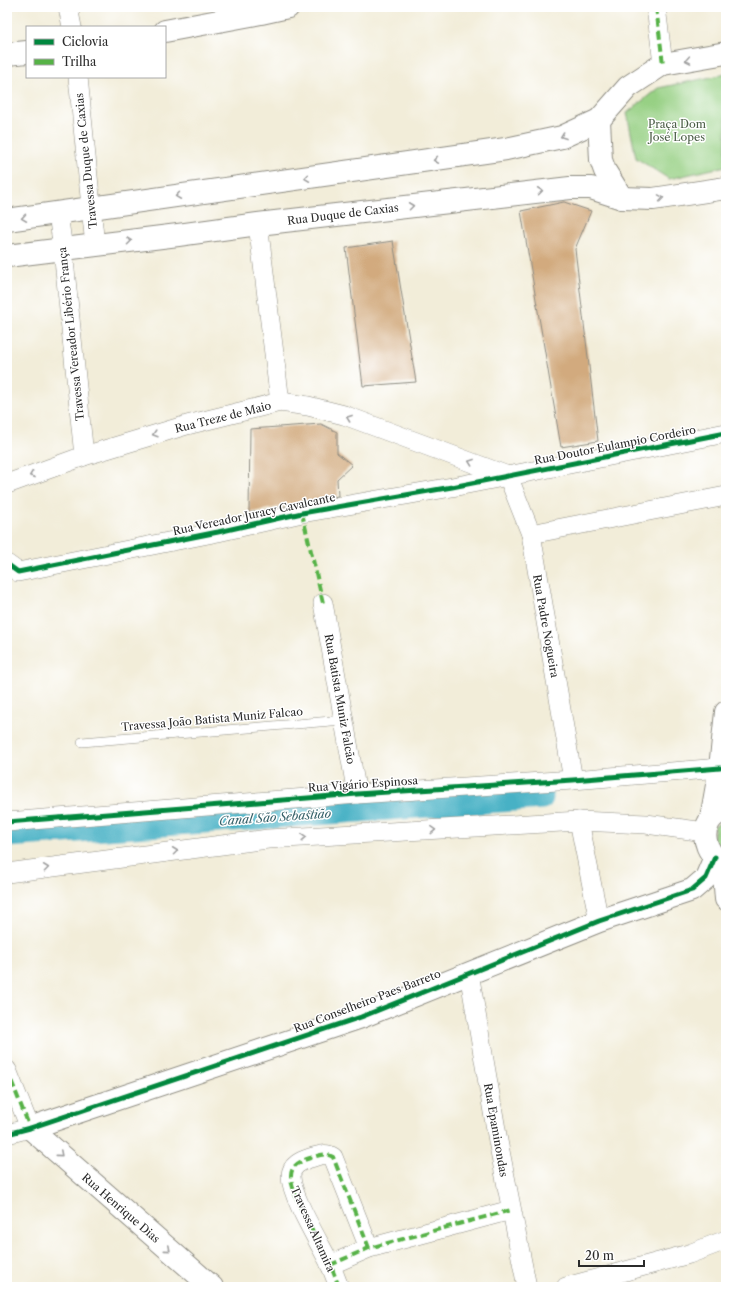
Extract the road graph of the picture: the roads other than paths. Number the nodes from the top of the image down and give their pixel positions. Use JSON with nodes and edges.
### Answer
{"nodes":[{"id":1,"x":68,"y":7,"type":"edge"},
{"id":2,"x":288,"y":7,"type":"edge"},
{"id":3,"x":656,"y":7,"type":"edge"},
{"id":4,"x":72,"y":26,"type":"edge"},
{"id":5,"x":166,"y":30,"type":"edge"},
{"id":6,"x":26,"y":52,"type":"edge"},
{"id":7,"x":726,"y":53,"type":"edge"},
{"id":8,"x":7,"y":54,"type":"edge"},
{"id":9,"x":663,"y":64,"type":"junction"},
{"id":10,"x":78,"y":78,"type":"edge"},
{"id":11,"x":599,"y":120,"type":"junction"},
{"id":12,"x":726,"y":188,"type":"edge"},
{"id":13,"x":622,"y":198,"type":"junction"},
{"id":14,"x":91,"y":208,"type":"junction"},
{"id":15,"x":58,"y":213,"type":"junction"},
{"id":16,"x":7,"y":220,"type":"edge"},
{"id":17,"x":258,"y":224,"type":"junction"},
{"id":18,"x":95,"y":246,"type":"junction"},
{"id":19,"x":63,"y":250,"type":"junction"},
{"id":20,"x":7,"y":256,"type":"edge"},
{"id":21,"x":280,"y":402,"type":"junction"},
{"id":22,"x":726,"y":433,"type":"edge"},
{"id":23,"x":84,"y":456,"type":"junction"},
{"id":24,"x":508,"y":476,"type":"junction"},
{"id":25,"x":7,"y":484,"type":"edge"},
{"id":26,"x":726,"y":496,"type":"edge"},
{"id":27,"x":531,"y":534,"type":"junction"},
{"id":28,"x":7,"y":564,"type":"edge"},
{"id":29,"x":323,"y":603,"type":"dead end"},
{"id":30,"x":726,"y":712,"type":"edge"},
{"id":31,"x":343,"y":720,"type":"junction"},
{"id":32,"x":82,"y":742,"type":"dead end"},
{"id":33,"x":723,"y":774,"type":"edge"},
{"id":34,"x":572,"y":780,"type":"junction"},
{"id":35,"x":357,"y":794,"type":"junction"},
{"id":36,"x":714,"y":820,"type":"edge"},
{"id":37,"x":579,"y":821,"type":"junction"},
{"id":38,"x":7,"y":822,"type":"edge"},
{"id":39,"x":722,"y":861,"type":"edge"},
{"id":40,"x":7,"y":873,"type":"edge"},
{"id":41,"x":726,"y":899,"type":"edge"},
{"id":42,"x":599,"y":921,"type":"junction"},
{"id":43,"x":469,"y":973,"type":"junction"},
{"id":44,"x":7,"y":1070,"type":"edge"},
{"id":45,"x":30,"y":1128,"type":"junction"},
{"id":46,"x":7,"y":1134,"type":"edge"},
{"id":47,"x":511,"y":1210,"type":"junction"},
{"id":48,"x":726,"y":1240,"type":"edge"},
{"id":49,"x":369,"y":1248,"type":"junction"},
{"id":50,"x":330,"y":1265,"type":"junction"},
{"id":51,"x":212,"y":1287,"type":"edge"},
{"id":52,"x":339,"y":1287,"type":"edge"},
{"id":53,"x":527,"y":1287,"type":"edge"},
{"id":54,"x":566,"y":1287,"type":"edge"}],
"edges":[{"from":1,"to":4,"type":"street"},
{"from":2,"to":5,"type":"main road"},
{"from":3,"to":9,"type":"street"},
{"from":6,"to":8,"type":"main road"},
{"from":7,"to":9,"type":"main road","one_way":true},
{"from":9,"to":11,"type":"main road"},
{"from":10,"to":14,"type":"street","name":"Travessa Duque de Caxias"},
{"from":11,"to":13,"type":"main road"},
{"from":11,"to":14,"type":"main road","one_way":true},
{"from":13,"to":12,"type":"main road","one_way":true},
{"from":17,"to":13,"type":"main road","name":"Rua Duque de Caxias","one_way":true},
{"from":14,"to":15,"type":"main road"},
{"from":14,"to":18,"type":"street","name":"Travessa Duque de Caxias"},
{"from":15,"to":16,"type":"main road","one_way":true},
{"from":15,"to":19,"type":"street","name":"Travessa Vereador Libério França"},
{"from":18,"to":17,"type":"main road","name":"Rua Duque de Caxias","one_way":true},
{"from":17,"to":21,"type":"street"},
{"from":18,"to":19,"type":"main road","name":"Rua Duque de Caxias"},
{"from":19,"to":20,"type":"main road","name":"Rua Duque de Caxias"},
{"from":19,"to":23,"type":"street","name":"Travessa Vereador Libério França"},
{"from":21,"to":23,"type":"street","name":"Rua Treze de Maio","one_way":true},
{"from":24,"to":21,"type":"street","name":"Rua Treze de Maio","one_way":true},
{"from":22,"to":24,"type":"street","name":"Rua Doutor Eulampio Cordeiro"},
{"from":23,"to":25,"type":"street","name":"Rua Treze de Maio","one_way":true},
{"from":24,"to":27,"type":"street","name":"Rua Padre Nogueira"},
{"from":24,"to":28,"type":"street","name":"Rua Vereador Juracy Cavalcante"},
{"from":26,"to":27,"type":"street"},
{"from":27,"to":34,"type":"street","name":"Rua Padre Nogueira"},
{"from":29,"to":31,"type":"street","name":"Rua Batista Muniz Falcão"},
{"from":30,"to":33,"type":"main road"},
{"from":31,"to":32,"type":"lane","name":"Travessa João Batista Muniz Falcao"},
{"from":31,"to":35,"type":"street","name":"Rua Batista Muniz Falcão"},
{"from":33,"to":34,"type":"street","name":"Rua Vigário Espinosa"},
{"from":33,"to":36,"type":"main road"},
{"from":34,"to":35,"type":"street","name":"Rua Vigário Espinosa"},
{"from":35,"to":38,"type":"street","name":"Rua Vigário Espinosa"},
{"from":36,"to":37,"type":"street"},
{"from":36,"to":39,"type":"main road"},
{"from":40,"to":37,"type":"street","one_way":true},
{"from":37,"to":42,"type":"street"},
{"from":39,"to":41,"type":"main road"},
{"from":39,"to":42,"type":"main road","name":"Rua Conselheiro Paes Barreto"},
{"from":42,"to":43,"type":"main road","name":"Rua Conselheiro Paes Barreto"},
{"from":43,"to":45,"type":"main road","name":"Rua Conselheiro Paes Barreto"},
{"from":43,"to":47,"type":"street","name":"Rua Epaminondas"},
{"from":44,"to":45,"type":"street"},
{"from":45,"to":46,"type":"street","name":"Rua Conselheiro Paes Barreto"},
{"from":45,"to":51,"type":"main road","name":"Rua Henrique Dias","one_way":true},
{"from":47,"to":49,"type":"street"},
{"from":47,"to":53,"type":"street","name":"Rua Epaminondas"},
{"from":48,"to":54,"type":"street"},
{"from":49,"to":50,"type":"street"},
{"from":49,"to":50,"type":"street","name":"Travessa Altamira"},
{"from":50,"to":52,"type":"street","name":"Travessa Altamira"}]}
